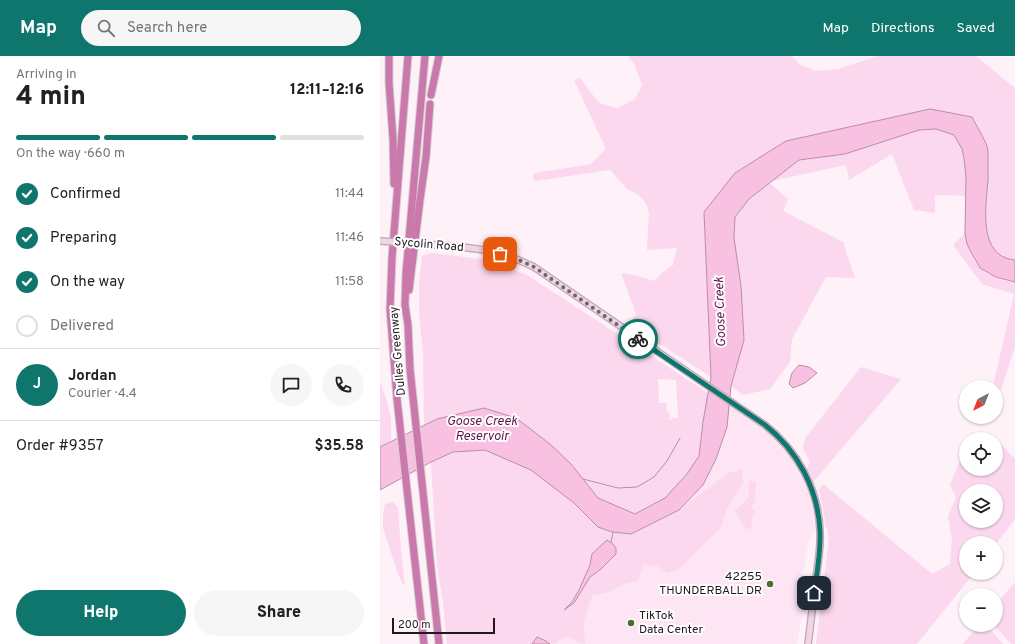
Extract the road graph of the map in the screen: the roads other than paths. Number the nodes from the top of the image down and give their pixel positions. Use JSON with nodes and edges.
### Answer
{"nodes":[{"id":1,"x":389,"y":56,"type":"edge"},
{"id":2,"x":408,"y":56,"type":"edge"},
{"id":3,"x":425,"y":56,"type":"edge"},
{"id":4,"x":439,"y":56,"type":"edge"},
{"id":5,"x":389,"y":64,"type":"junction"},
{"id":6,"x":392,"y":78,"type":"dead end"},
{"id":7,"x":432,"y":96,"type":"dead end"},
{"id":8,"x":431,"y":104,"type":"dead end"},
{"id":9,"x":396,"y":212,"type":"junction"},
{"id":10,"x":380,"y":241,"type":"edge"},
{"id":11,"x":408,"y":325,"type":"junction"},
{"id":12,"x":424,"y":644,"type":"edge"},
{"id":13,"x":439,"y":644,"type":"edge"},
{"id":14,"x":808,"y":644,"type":"edge"}],
"edges":[{"from":1,"to":5,"type":"highway"},
{"from":2,"to":9,"type":"highway","name":"Dulles Greenway"},
{"from":3,"to":11,"type":"highway","name":"Dulles Greenway"},
{"from":4,"to":7,"type":"highway"},
{"from":5,"to":6,"type":"highway"},
{"from":5,"to":9,"type":"highway"},
{"from":8,"to":11,"type":"highway"},
{"from":9,"to":12,"type":"highway","name":"Dulles Greenway"},
{"from":10,"to":14,"type":"main road","name":"Sycolin Road","bridge":true},
{"from":11,"to":13,"type":"highway","name":"Dulles Greenway"}]}
